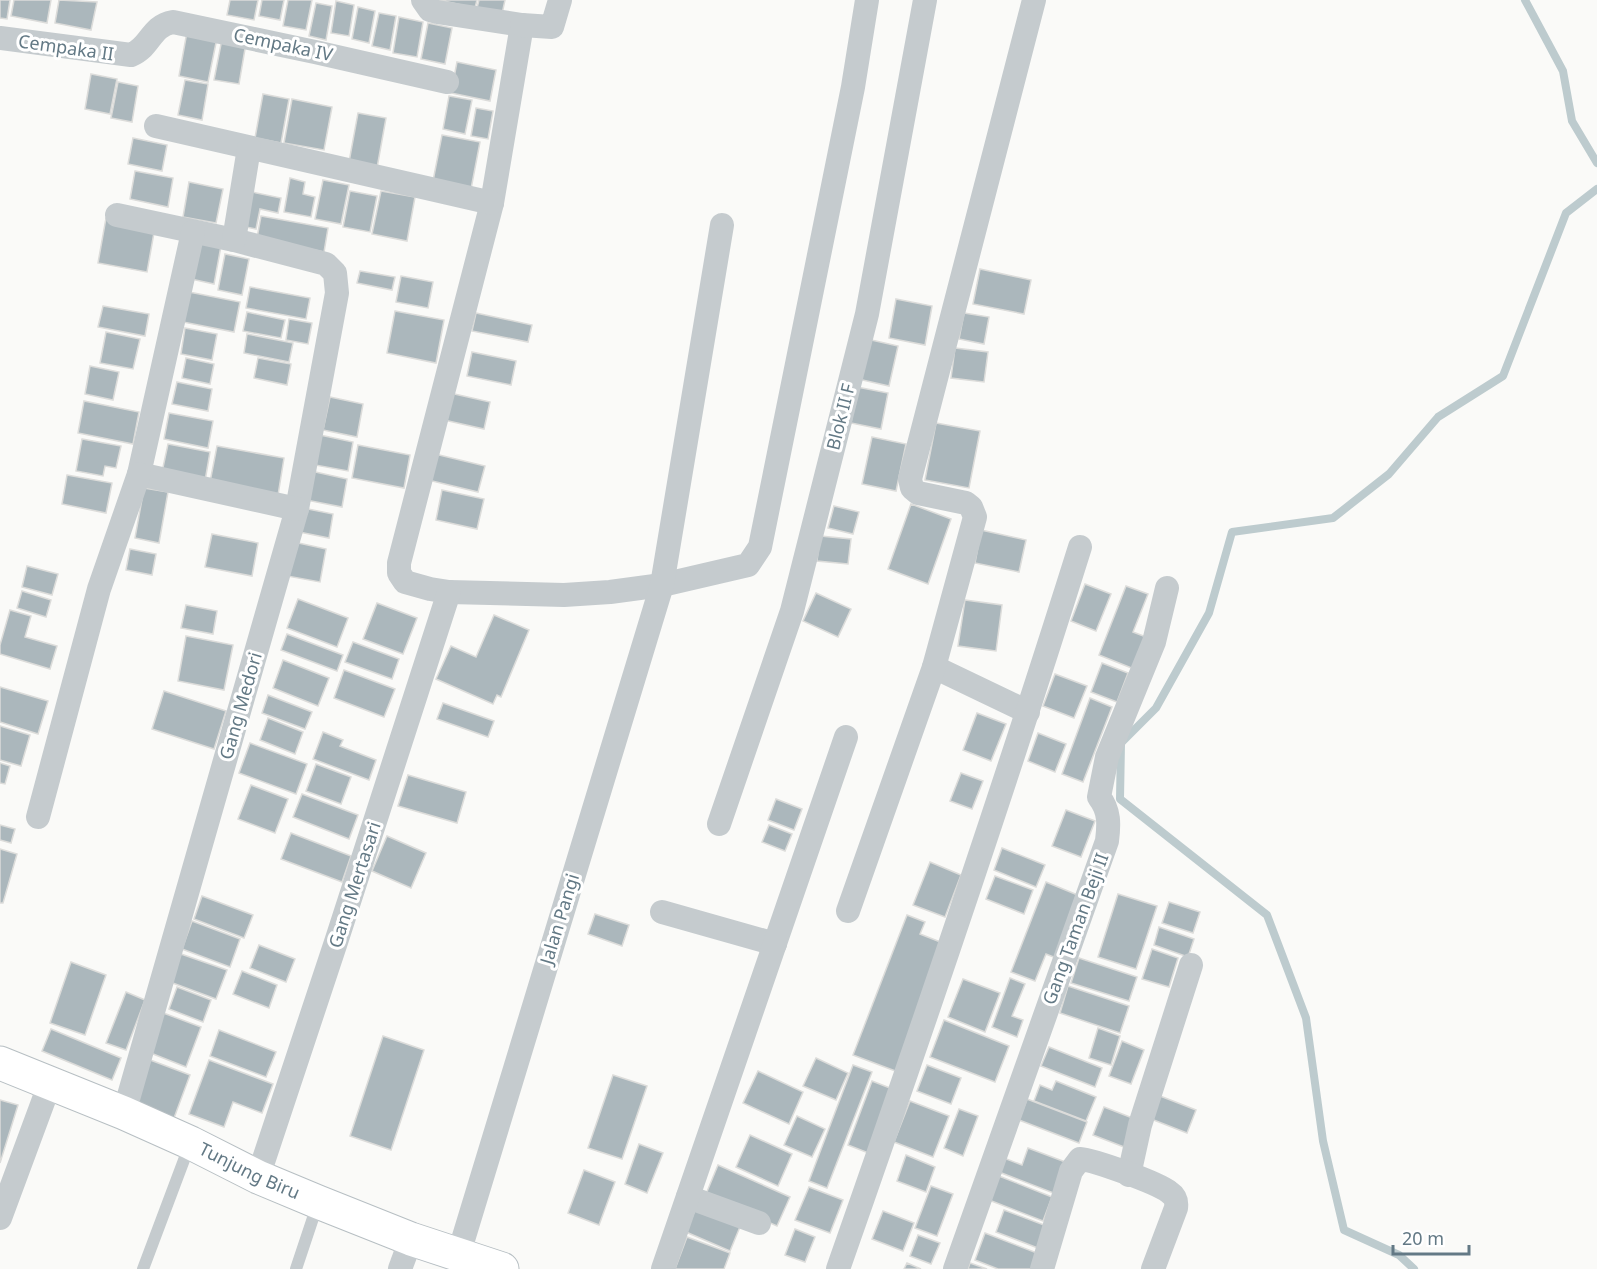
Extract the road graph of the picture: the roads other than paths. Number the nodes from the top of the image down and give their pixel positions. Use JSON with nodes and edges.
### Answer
{"nodes":[{"id":1,"x":423,"y":0,"type":"edge"},
{"id":2,"x":560,"y":0,"type":"edge"},
{"id":3,"x":867,"y":0,"type":"edge"},
{"id":4,"x":925,"y":0,"type":"edge"},
{"id":5,"x":1034,"y":0,"type":"edge"},
{"id":6,"x":522,"y":25,"type":"junction"},
{"id":7,"x":0,"y":38,"type":"edge"},
{"id":8,"x":131,"y":55,"type":"joint"},
{"id":9,"x":447,"y":82,"type":"dead end"},
{"id":10,"x":156,"y":126,"type":"dead end"},
{"id":11,"x":249,"y":148,"type":"junction"},
{"id":12,"x":492,"y":203,"type":"junction"},
{"id":13,"x":117,"y":215,"type":"dead end"},
{"id":14,"x":722,"y":225,"type":"dead end"},
{"id":15,"x":193,"y":232,"type":"junction"},
{"id":16,"x":234,"y":240,"type":"junction"},
{"id":17,"x":139,"y":474,"type":"junction"},
{"id":18,"x":297,"y":509,"type":"junction"},
{"id":19,"x":1080,"y":547,"type":"dead end"},
{"id":20,"x":662,"y":585,"type":"junction"},
{"id":21,"x":1167,"y":588,"type":"dead end"},
{"id":22,"x":449,"y":592,"type":"junction"},
{"id":23,"x":934,"y":668,"type":"junction"},
{"id":24,"x":1028,"y":712,"type":"junction"},
{"id":25,"x":846,"y":737,"type":"dead end"},
{"id":26,"x":38,"y":817,"type":"dead end"},
{"id":27,"x":719,"y":824,"type":"dead end"},
{"id":28,"x":848,"y":911,"type":"dead end"},
{"id":29,"x":662,"y":912,"type":"dead end"},
{"id":30,"x":775,"y":944,"type":"junction"},
{"id":31,"x":1191,"y":964,"type":"dead end"},
{"id":32,"x":0,"y":1063,"type":"edge"},
{"id":33,"x":50,"y":1083,"type":"junction"},
{"id":34,"x":124,"y":1113,"type":"junction"},
{"id":35,"x":191,"y":1143,"type":"junction"},
{"id":36,"x":1129,"y":1175,"type":"junction"},
{"id":37,"x":258,"y":1177,"type":"junction"},
{"id":38,"x":688,"y":1197,"type":"junction"},
{"id":39,"x":318,"y":1202,"type":"junction"},
{"id":40,"x":0,"y":1218,"type":"edge"},
{"id":41,"x":759,"y":1223,"type":"dead end"},
{"id":42,"x":411,"y":1239,"type":"junction"},
{"id":43,"x":459,"y":1253,"type":"junction"},
{"id":44,"x":143,"y":1269,"type":"edge"},
{"id":45,"x":296,"y":1269,"type":"edge"},
{"id":46,"x":400,"y":1269,"type":"edge"},
{"id":47,"x":502,"y":1269,"type":"edge"},
{"id":48,"x":663,"y":1269,"type":"edge"},
{"id":49,"x":838,"y":1269,"type":"edge"},
{"id":50,"x":955,"y":1269,"type":"edge"},
{"id":51,"x":1042,"y":1269,"type":"edge"},
{"id":52,"x":1153,"y":1269,"type":"edge"}],
"edges":[{"from":1,"to":6,"type":"street"},
{"from":2,"to":6,"type":"street"},
{"from":3,"to":20,"type":"street"},
{"from":4,"to":27,"type":"street","name":"Blok II F"},
{"from":5,"to":23,"type":"street"},
{"from":6,"to":12,"type":"street"},
{"from":7,"to":8,"type":"street","name":"Cempaka II"},
{"from":8,"to":9,"type":"street","name":"Cempaka IV"},
{"from":10,"to":11,"type":"street"},
{"from":11,"to":12,"type":"street"},
{"from":11,"to":16,"type":"street"},
{"from":12,"to":22,"type":"street"},
{"from":13,"to":15,"type":"street"},
{"from":14,"to":20,"type":"street","name":"Jalan Pangi"},
{"from":15,"to":16,"type":"street"},
{"from":15,"to":17,"type":"street"},
{"from":16,"to":18,"type":"street","name":"Gang Medori"},
{"from":17,"to":18,"type":"street"},
{"from":17,"to":26,"type":"street"},
{"from":18,"to":34,"type":"street","name":"Gang Medori"},
{"from":19,"to":24,"type":"street"},
{"from":20,"to":22,"type":"street"},
{"from":20,"to":43,"type":"street","name":"Jalan Pangi"},
{"from":21,"to":50,"type":"street","name":"Gang Taman Beji II"},
{"from":22,"to":37,"type":"street","name":"Gang Mertasari"},
{"from":23,"to":24,"type":"street"},
{"from":23,"to":28,"type":"street"},
{"from":24,"to":49,"type":"street"},
{"from":25,"to":30,"type":"street"},
{"from":29,"to":30,"type":"street"},
{"from":30,"to":38,"type":"street"},
{"from":31,"to":36,"type":"street"},
{"from":32,"to":33,"type":"street","name":"Tunjung Biru"},
{"from":33,"to":34,"type":"street","name":"Tunjung Biru"},
{"from":33,"to":40,"type":"street"},
{"from":34,"to":35,"type":"street","name":"Tunjung Biru"},
{"from":35,"to":37,"type":"street","name":"Tunjung Biru"},
{"from":35,"to":44,"type":"lane"},
{"from":36,"to":51,"type":"street"},
{"from":36,"to":52,"type":"street"},
{"from":37,"to":39,"type":"street","name":"Tunjung Biru"},
{"from":38,"to":41,"type":"street"},
{"from":38,"to":48,"type":"street"},
{"from":39,"to":42,"type":"street","name":"Tunjung Biru"},
{"from":39,"to":45,"type":"lane"},
{"from":42,"to":43,"type":"street","name":"Tunjung Biru"},
{"from":42,"to":46,"type":"street"},
{"from":43,"to":47,"type":"street","name":"Tunjung Biru"}]}
